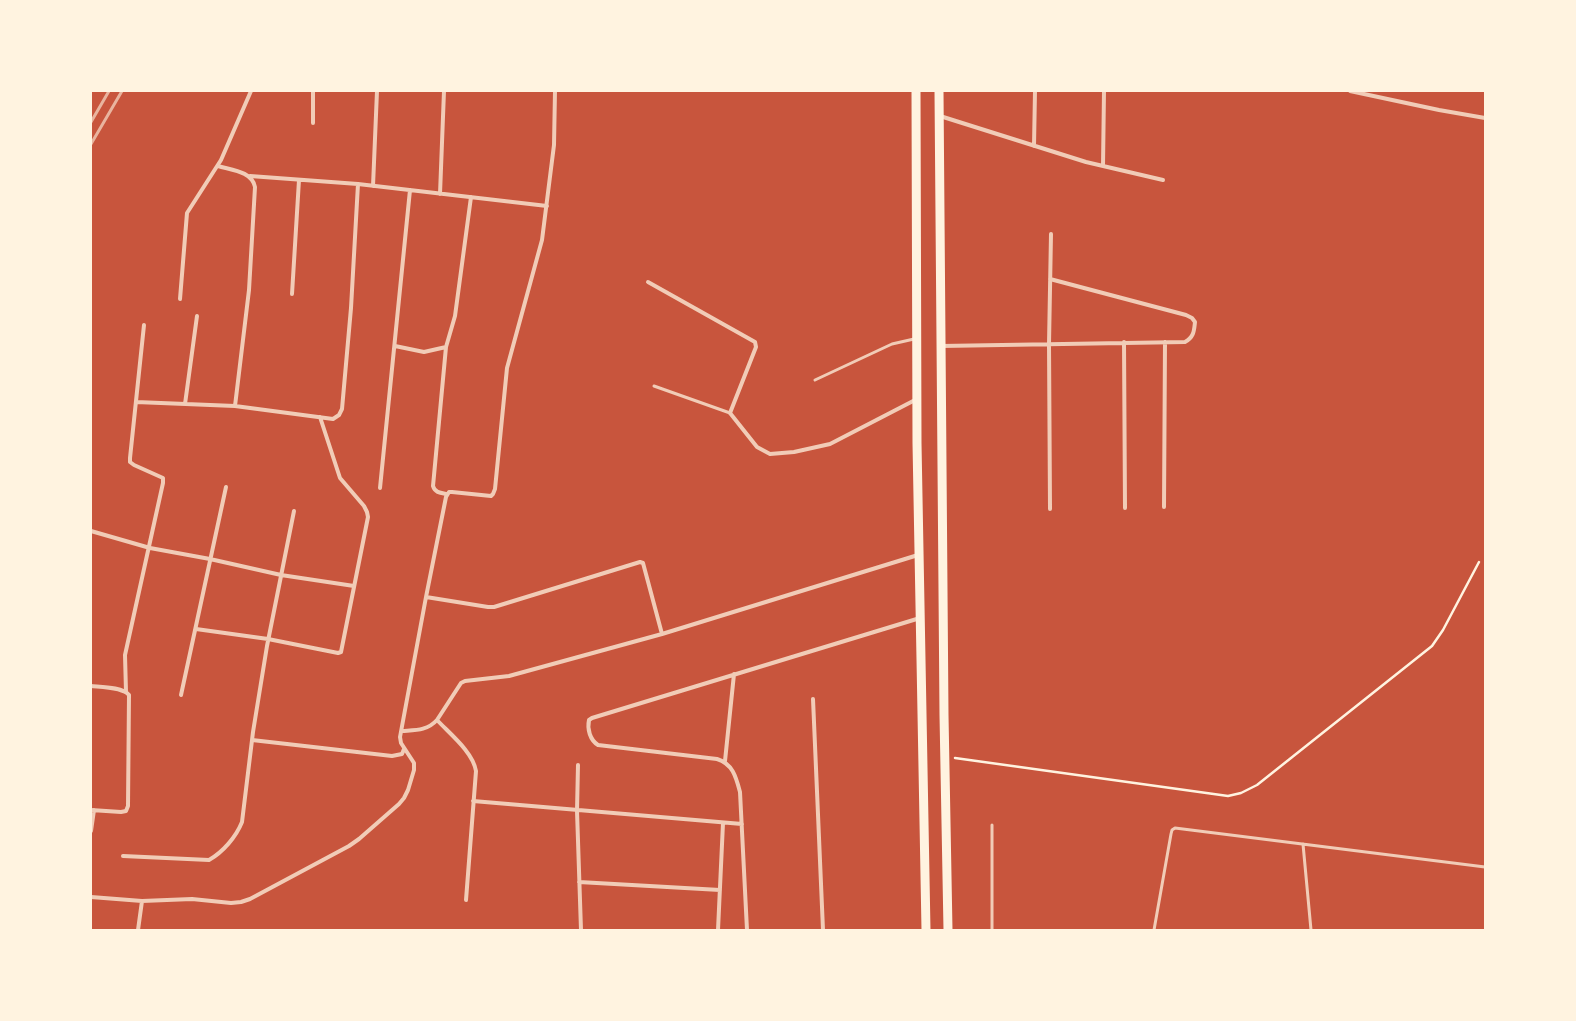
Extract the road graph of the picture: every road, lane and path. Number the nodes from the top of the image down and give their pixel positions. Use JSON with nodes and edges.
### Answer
{"nodes":[{"id":1,"x":250,"y":91,"type":"edge"},
{"id":2,"x":313,"y":91,"type":"edge"},
{"id":3,"x":377,"y":91,"type":"edge"},
{"id":4,"x":444,"y":91,"type":"edge"},
{"id":5,"x":555,"y":91,"type":"edge"},
{"id":6,"x":916,"y":91,"type":"edge"},
{"id":7,"x":939,"y":91,"type":"edge"},
{"id":8,"x":1035,"y":91,"type":"edge"},
{"id":9,"x":1104,"y":91,"type":"edge"},
{"id":10,"x":1350,"y":91,"type":"edge"},
{"id":11,"x":939,"y":116,"type":"junction"},
{"id":12,"x":1485,"y":118,"type":"edge"},
{"id":13,"x":313,"y":122,"type":"dead end"},
{"id":14,"x":1034,"y":146,"type":"junction"},
{"id":15,"x":218,"y":166,"type":"junction"},
{"id":16,"x":1103,"y":166,"type":"junction"},
{"id":17,"x":250,"y":176,"type":"junction"},
{"id":18,"x":299,"y":180,"type":"junction"},
{"id":19,"x":1163,"y":180,"type":"dead end"},
{"id":20,"x":358,"y":184,"type":"junction"},
{"id":21,"x":373,"y":186,"type":"junction"},
{"id":22,"x":410,"y":190,"type":"junction"},
{"id":23,"x":440,"y":194,"type":"junction"},
{"id":24,"x":471,"y":197,"type":"junction"},
{"id":25,"x":547,"y":206,"type":"junction"},
{"id":26,"x":1050,"y":234,"type":"dead end"},
{"id":27,"x":1050,"y":279,"type":"junction"},
{"id":28,"x":648,"y":282,"type":"dead end"},
{"id":29,"x":292,"y":294,"type":"dead end"},
{"id":30,"x":180,"y":299,"type":"dead end"},
{"id":31,"x":197,"y":316,"type":"dead end"},
{"id":32,"x":144,"y":325,"type":"dead end"},
{"id":33,"x":917,"y":339,"type":"junction"},
{"id":34,"x":1124,"y":342,"type":"junction"},
{"id":35,"x":1165,"y":342,"type":"junction"},
{"id":36,"x":1049,"y":344,"type":"junction"},
{"id":37,"x":395,"y":346,"type":"junction"},
{"id":38,"x":940,"y":346,"type":"junction"},
{"id":39,"x":446,"y":348,"type":"junction"},
{"id":40,"x":815,"y":380,"type":"dead end"},
{"id":41,"x":654,"y":386,"type":"dead end"},
{"id":42,"x":917,"y":399,"type":"junction"},
{"id":43,"x":136,"y":402,"type":"junction"},
{"id":44,"x":185,"y":404,"type":"junction"},
{"id":45,"x":235,"y":406,"type":"junction"},
{"id":46,"x":730,"y":413,"type":"junction"},
{"id":47,"x":320,"y":417,"type":"junction"},
{"id":48,"x":226,"y":487,"type":"dead end"},
{"id":49,"x":380,"y":488,"type":"dead end"},
{"id":50,"x":447,"y":494,"type":"junction"},
{"id":51,"x":1164,"y":507,"type":"dead end"},
{"id":52,"x":1126,"y":508,"type":"dead end"},
{"id":53,"x":1050,"y":509,"type":"dead end"},
{"id":54,"x":294,"y":511,"type":"dead end"},
{"id":55,"x":91,"y":531,"type":"edge"},
{"id":56,"x":150,"y":548,"type":"junction"},
{"id":57,"x":918,"y":555,"type":"junction"},
{"id":58,"x":210,"y":559,"type":"junction"},
{"id":59,"x":1480,"y":562,"type":"dead end"},
{"id":60,"x":281,"y":575,"type":"junction"},
{"id":61,"x":354,"y":586,"type":"junction"},
{"id":62,"x":426,"y":597,"type":"junction"},
{"id":63,"x":920,"y":618,"type":"junction"},
{"id":64,"x":196,"y":629,"type":"junction"},
{"id":65,"x":662,"y":634,"type":"junction"},
{"id":66,"x":268,"y":639,"type":"junction"},
{"id":67,"x":734,"y":674,"type":"junction"},
{"id":68,"x":91,"y":686,"type":"edge"},
{"id":69,"x":126,"y":692,"type":"junction"},
{"id":70,"x":181,"y":695,"type":"dead end"},
{"id":71,"x":813,"y":699,"type":"dead end"},
{"id":72,"x":437,"y":720,"type":"junction"},
{"id":73,"x":402,"y":731,"type":"junction"},
{"id":74,"x":252,"y":740,"type":"junction"},
{"id":75,"x":404,"y":749,"type":"junction"},
{"id":76,"x":944,"y":757,"type":"junction"},
{"id":77,"x":724,"y":761,"type":"junction"},
{"id":78,"x":578,"y":765,"type":"dead end"},
{"id":79,"x":473,"y":801,"type":"junction"},
{"id":80,"x":92,"y":810,"type":"edge"},
{"id":81,"x":577,"y":811,"type":"junction"},
{"id":82,"x":723,"y":823,"type":"junction"},
{"id":83,"x":742,"y":824,"type":"junction"},
{"id":84,"x":992,"y":825,"type":"dead end"},
{"id":85,"x":91,"y":831,"type":"edge"},
{"id":86,"x":1303,"y":844,"type":"junction"},
{"id":87,"x":123,"y":856,"type":"dead end"},
{"id":88,"x":1485,"y":867,"type":"edge"},
{"id":89,"x":579,"y":882,"type":"junction"},
{"id":90,"x":720,"y":890,"type":"junction"},
{"id":91,"x":91,"y":897,"type":"edge"},
{"id":92,"x":466,"y":900,"type":"dead end"},
{"id":93,"x":142,"y":901,"type":"junction"},
{"id":94,"x":138,"y":930,"type":"edge"},
{"id":95,"x":581,"y":930,"type":"edge"},
{"id":96,"x":718,"y":930,"type":"edge"},
{"id":97,"x":747,"y":930,"type":"edge"},
{"id":98,"x":823,"y":930,"type":"edge"},
{"id":99,"x":926,"y":930,"type":"edge"},
{"id":100,"x":948,"y":930,"type":"edge"},
{"id":101,"x":992,"y":930,"type":"edge"},
{"id":102,"x":1154,"y":930,"type":"edge"},
{"id":103,"x":1312,"y":930,"type":"edge"}],
"edges":[{"from":1,"to":15,"type":"street"},
{"from":2,"to":13,"type":"street"},
{"from":3,"to":21,"type":"street"},
{"from":4,"to":23,"type":"street"},
{"from":5,"to":25,"type":"street"},
{"from":6,"to":33,"type":"main road"},
{"from":7,"to":11,"type":"main road"},
{"from":8,"to":14,"type":"street"},
{"from":9,"to":16,"type":"street"},
{"from":10,"to":12,"type":"street"},
{"from":11,"to":14,"type":"street"},
{"from":11,"to":38,"type":"main road"},
{"from":14,"to":16,"type":"street"},
{"from":15,"to":17,"type":"street"},
{"from":15,"to":30,"type":"street"},
{"from":16,"to":19,"type":"street"},
{"from":17,"to":18,"type":"street"},
{"from":17,"to":45,"type":"street"},
{"from":18,"to":20,"type":"street"},
{"from":18,"to":29,"type":"street"},
{"from":20,"to":21,"type":"street"},
{"from":20,"to":47,"type":"street"},
{"from":21,"to":22,"type":"street"},
{"from":22,"to":23,"type":"street"},
{"from":22,"to":37,"type":"street"},
{"from":23,"to":24,"type":"street"},
{"from":24,"to":25,"type":"street"},
{"from":24,"to":39,"type":"street"},
{"from":25,"to":50,"type":"street"},
{"from":26,"to":27,"type":"street"},
{"from":27,"to":35,"type":"street"},
{"from":27,"to":36,"type":"street"},
{"from":28,"to":46,"type":"street"},
{"from":31,"to":44,"type":"street"},
{"from":32,"to":43,"type":"street"},
{"from":33,"to":40,"type":"lane"},
{"from":33,"to":42,"type":"main road"},
{"from":34,"to":35,"type":"street"},
{"from":34,"to":36,"type":"street"},
{"from":34,"to":52,"type":"street"},
{"from":35,"to":51,"type":"street"},
{"from":36,"to":38,"type":"street"},
{"from":36,"to":53,"type":"street"},
{"from":37,"to":39,"type":"street"},
{"from":37,"to":49,"type":"street"},
{"from":38,"to":76,"type":"main road"},
{"from":39,"to":50,"type":"street"},
{"from":41,"to":46,"type":"lane"},
{"from":42,"to":46,"type":"street"},
{"from":42,"to":57,"type":"main road"},
{"from":43,"to":44,"type":"street"},
{"from":43,"to":56,"type":"street"},
{"from":44,"to":45,"type":"street"},
{"from":45,"to":47,"type":"street"},
{"from":47,"to":61,"type":"street"},
{"from":48,"to":58,"type":"street"},
{"from":50,"to":62,"type":"street"},
{"from":54,"to":60,"type":"street"},
{"from":55,"to":56,"type":"street"},
{"from":56,"to":58,"type":"street"},
{"from":56,"to":69,"type":"street"},
{"from":57,"to":63,"type":"main road"},
{"from":57,"to":65,"type":"street"},
{"from":58,"to":60,"type":"street"},
{"from":58,"to":64,"type":"street"},
{"from":59,"to":76,"type":"path"},
{"from":60,"to":61,"type":"street"},
{"from":60,"to":66,"type":"street"},
{"from":61,"to":66,"type":"street"},
{"from":62,"to":65,"type":"street"},
{"from":62,"to":73,"type":"street"},
{"from":63,"to":67,"type":"street"},
{"from":63,"to":99,"type":"main road"},
{"from":64,"to":66,"type":"street"},
{"from":64,"to":70,"type":"street"},
{"from":65,"to":72,"type":"street"},
{"from":66,"to":74,"type":"street"},
{"from":67,"to":77,"type":"street"},
{"from":67,"to":77,"type":"street"},
{"from":68,"to":69,"type":"street"},
{"from":69,"to":80,"type":"street"},
{"from":71,"to":98,"type":"street"},
{"from":72,"to":73,"type":"street"},
{"from":72,"to":79,"type":"street"},
{"from":73,"to":75,"type":"street"},
{"from":74,"to":75,"type":"street"},
{"from":74,"to":87,"type":"street"},
{"from":75,"to":93,"type":"street"},
{"from":76,"to":100,"type":"main road"},
{"from":77,"to":83,"type":"street"},
{"from":78,"to":81,"type":"street"},
{"from":79,"to":81,"type":"street"},
{"from":79,"to":92,"type":"street"},
{"from":80,"to":85,"type":"street"},
{"from":81,"to":82,"type":"street"},
{"from":81,"to":89,"type":"street"},
{"from":82,"to":83,"type":"street"},
{"from":82,"to":90,"type":"street"},
{"from":83,"to":97,"type":"street"},
{"from":84,"to":101,"type":"lane"},
{"from":86,"to":88,"type":"lane"},
{"from":86,"to":102,"type":"lane"},
{"from":86,"to":103,"type":"lane"},
{"from":89,"to":90,"type":"street"},
{"from":89,"to":95,"type":"street"},
{"from":90,"to":96,"type":"street"},
{"from":91,"to":93,"type":"street"},
{"from":93,"to":94,"type":"street"}]}
